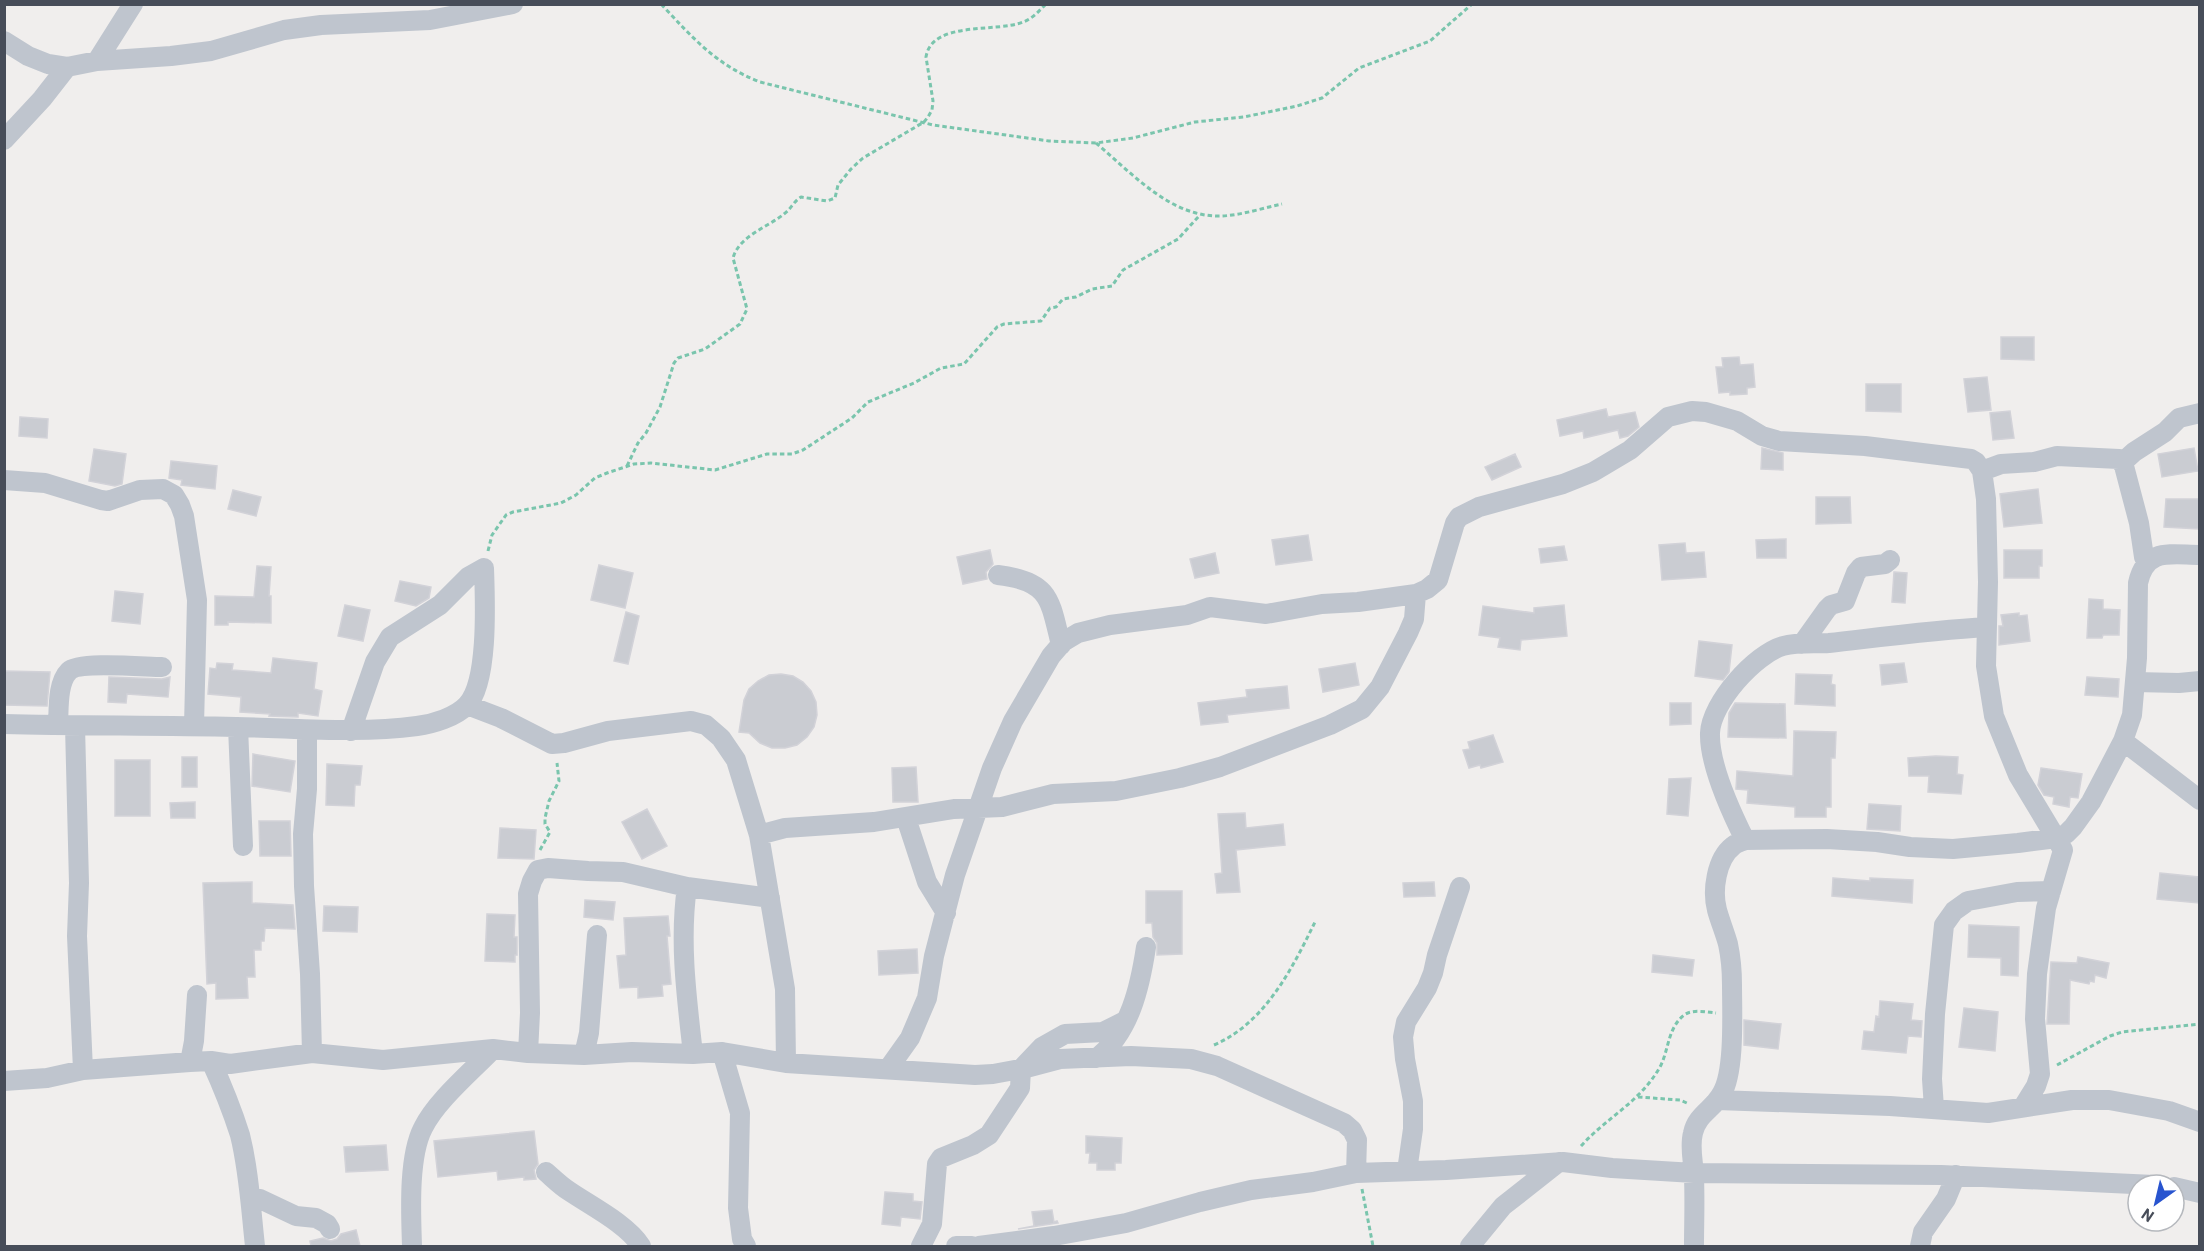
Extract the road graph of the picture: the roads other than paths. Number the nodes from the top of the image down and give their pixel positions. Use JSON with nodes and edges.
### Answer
{"nodes":[{"id":1,"x":133,"y":4,"type":"edge"},
{"id":2,"x":513,"y":4,"type":"edge"},
{"id":3,"x":4,"y":40,"type":"edge"},
{"id":4,"x":97,"y":61,"type":"junction"},
{"id":5,"x":67,"y":67,"type":"junction"},
{"id":6,"x":4,"y":140,"type":"edge"},
{"id":7,"x":2199,"y":413,"type":"edge"},
{"id":8,"x":2122,"y":462,"type":"junction"},
{"id":9,"x":1982,"y":471,"type":"junction"},
{"id":10,"x":4,"y":480,"type":"edge"},
{"id":11,"x":2199,"y":555,"type":"edge"},
{"id":12,"x":1890,"y":560,"type":"dead end"},
{"id":13,"x":2147,"y":563,"type":"junction"},
{"id":14,"x":998,"y":575,"type":"dead end"},
{"id":15,"x":1416,"y":594,"type":"junction"},
{"id":16,"x":1987,"y":627,"type":"junction"},
{"id":17,"x":1802,"y":644,"type":"junction"},
{"id":18,"x":1061,"y":645,"type":"junction"},
{"id":19,"x":162,"y":667,"type":"dead end"},
{"id":20,"x":2199,"y":681,"type":"edge"},
{"id":21,"x":2135,"y":682,"type":"junction"},
{"id":22,"x":467,"y":705,"type":"junction"},
{"id":23,"x":4,"y":724,"type":"edge"},
{"id":24,"x":67,"y":725,"type":"junction"},
{"id":25,"x":194,"y":726,"type":"junction"},
{"id":26,"x":238,"y":727,"type":"junction"},
{"id":27,"x":307,"y":731,"type":"junction"},
{"id":28,"x":351,"y":731,"type":"junction"},
{"id":29,"x":2123,"y":741,"type":"junction"},
{"id":30,"x":2199,"y":800,"type":"edge"},
{"id":31,"x":979,"y":807,"type":"junction"},
{"id":32,"x":906,"y":818,"type":"junction"},
{"id":33,"x":759,"y":835,"type":"junction"},
{"id":34,"x":2056,"y":837,"type":"junction"},
{"id":35,"x":1745,"y":840,"type":"junction"},
{"id":36,"x":243,"y":846,"type":"dead end"},
{"id":37,"x":687,"y":887,"type":"junction"},
{"id":38,"x":1460,"y":887,"type":"dead end"},
{"id":39,"x":2051,"y":891,"type":"junction"},
{"id":40,"x":770,"y":898,"type":"junction"},
{"id":41,"x":945,"y":913,"type":"junction"},
{"id":42,"x":597,"y":935,"type":"dead end"},
{"id":43,"x":1146,"y":947,"type":"dead end"},
{"id":44,"x":197,"y":995,"type":"dead end"},
{"id":45,"x":1125,"y":1021,"type":"junction"},
{"id":46,"x":493,"y":1048,"type":"junction"},
{"id":47,"x":722,"y":1052,"type":"junction"},
{"id":48,"x":312,"y":1053,"type":"junction"},
{"id":49,"x":528,"y":1053,"type":"junction"},
{"id":50,"x":693,"y":1054,"type":"junction"},
{"id":51,"x":584,"y":1055,"type":"junction"},
{"id":52,"x":1097,"y":1058,"type":"junction"},
{"id":53,"x":211,"y":1061,"type":"junction"},
{"id":54,"x":190,"y":1062,"type":"junction"},
{"id":55,"x":786,"y":1063,"type":"junction"},
{"id":56,"x":888,"y":1069,"type":"junction"},
{"id":57,"x":1021,"y":1069,"type":"junction"},
{"id":58,"x":83,"y":1070,"type":"junction"},
{"id":59,"x":4,"y":1082,"type":"edge"},
{"id":60,"x":1711,"y":1106,"type":"junction"},
{"id":61,"x":2023,"y":1107,"type":"junction"},
{"id":62,"x":1934,"y":1108,"type":"junction"},
{"id":63,"x":2199,"y":1122,"type":"edge"},
{"id":64,"x":1564,"y":1162,"type":"junction"},
{"id":65,"x":1407,"y":1171,"type":"junction"},
{"id":66,"x":546,"y":1172,"type":"dead end"},
{"id":67,"x":1356,"y":1173,"type":"junction"},
{"id":68,"x":1694,"y":1173,"type":"junction"},
{"id":69,"x":1956,"y":1175,"type":"junction"},
{"id":70,"x":2126,"y":1184,"type":"edge"},
{"id":71,"x":250,"y":1197,"type":"junction"},
{"id":72,"x":330,"y":1229,"type":"dead end"},
{"id":73,"x":255,"y":1246,"type":"edge"},
{"id":74,"x":412,"y":1246,"type":"edge"},
{"id":75,"x":641,"y":1246,"type":"edge"},
{"id":76,"x":746,"y":1246,"type":"edge"},
{"id":77,"x":921,"y":1246,"type":"edge"},
{"id":78,"x":956,"y":1246,"type":"edge"},
{"id":79,"x":972,"y":1246,"type":"edge"},
{"id":80,"x":980,"y":1246,"type":"edge"},
{"id":81,"x":1470,"y":1246,"type":"edge"},
{"id":82,"x":1694,"y":1246,"type":"edge"},
{"id":83,"x":1920,"y":1246,"type":"edge"}],
"edges":[{"from":1,"to":4,"type":"street"},
{"from":2,"to":4,"type":"street"},
{"from":3,"to":5,"type":"street"},
{"from":4,"to":5,"type":"street"},
{"from":5,"to":6,"type":"street"},
{"from":7,"to":8,"type":"street"},
{"from":8,"to":9,"type":"street"},
{"from":8,"to":13,"type":"street"},
{"from":9,"to":15,"type":"street"},
{"from":9,"to":16,"type":"street"},
{"from":10,"to":25,"type":"street"},
{"from":11,"to":13,"type":"street"},
{"from":12,"to":17,"type":"street"},
{"from":13,"to":21,"type":"street"},
{"from":14,"to":18,"type":"street"},
{"from":15,"to":18,"type":"street"},
{"from":15,"to":31,"type":"street"},
{"from":16,"to":17,"type":"street"},
{"from":16,"to":34,"type":"street"},
{"from":17,"to":35,"type":"street"},
{"from":18,"to":31,"type":"street"},
{"from":19,"to":24,"type":"street"},
{"from":20,"to":21,"type":"street"},
{"from":21,"to":29,"type":"street"},
{"from":22,"to":28,"type":"street"},
{"from":22,"to":28,"type":"street"},
{"from":22,"to":33,"type":"street"},
{"from":23,"to":24,"type":"street"},
{"from":24,"to":25,"type":"street"},
{"from":24,"to":58,"type":"street"},
{"from":25,"to":26,"type":"street"},
{"from":26,"to":27,"type":"street"},
{"from":26,"to":36,"type":"street"},
{"from":27,"to":28,"type":"street"},
{"from":27,"to":48,"type":"street"},
{"from":29,"to":30,"type":"street"},
{"from":29,"to":34,"type":"street"},
{"from":31,"to":32,"type":"street"},
{"from":31,"to":41,"type":"street"},
{"from":32,"to":33,"type":"street"},
{"from":32,"to":41,"type":"street"},
{"from":33,"to":40,"type":"street"},
{"from":34,"to":35,"type":"street"},
{"from":34,"to":39,"type":"street"},
{"from":35,"to":60,"type":"street"},
{"from":37,"to":40,"type":"street"},
{"from":37,"to":49,"type":"street"},
{"from":37,"to":50,"type":"street"},
{"from":38,"to":65,"type":"street"},
{"from":39,"to":61,"type":"street"},
{"from":39,"to":62,"type":"street"},
{"from":40,"to":55,"type":"street"},
{"from":41,"to":56,"type":"street"},
{"from":42,"to":51,"type":"street"},
{"from":43,"to":45,"type":"street"},
{"from":44,"to":54,"type":"street"},
{"from":45,"to":52,"type":"street"},
{"from":45,"to":57,"type":"street"},
{"from":46,"to":48,"type":"street"},
{"from":46,"to":49,"type":"street"},
{"from":46,"to":74,"type":"street"},
{"from":47,"to":50,"type":"street"},
{"from":47,"to":55,"type":"street"},
{"from":47,"to":76,"type":"street"},
{"from":48,"to":53,"type":"street"},
{"from":49,"to":51,"type":"street"},
{"from":50,"to":51,"type":"street"},
{"from":52,"to":57,"type":"street"},
{"from":52,"to":67,"type":"street"},
{"from":53,"to":54,"type":"street"},
{"from":53,"to":71,"type":"street"},
{"from":54,"to":58,"type":"street"},
{"from":55,"to":56,"type":"street"},
{"from":56,"to":57,"type":"street"},
{"from":57,"to":77,"type":"street"},
{"from":58,"to":59,"type":"street"},
{"from":60,"to":62,"type":"street"},
{"from":60,"to":68,"type":"street"},
{"from":61,"to":62,"type":"street"},
{"from":61,"to":63,"type":"street"},
{"from":64,"to":65,"type":"street"},
{"from":64,"to":68,"type":"street"},
{"from":64,"to":81,"type":"street"},
{"from":65,"to":67,"type":"street"},
{"from":66,"to":75,"type":"street"},
{"from":67,"to":80,"type":"street"},
{"from":68,"to":69,"type":"street"},
{"from":68,"to":82,"type":"street"},
{"from":69,"to":70,"type":"street"},
{"from":69,"to":83,"type":"street"},
{"from":71,"to":72,"type":"street"},
{"from":71,"to":73,"type":"street"},
{"from":78,"to":79,"type":"street"}]}
